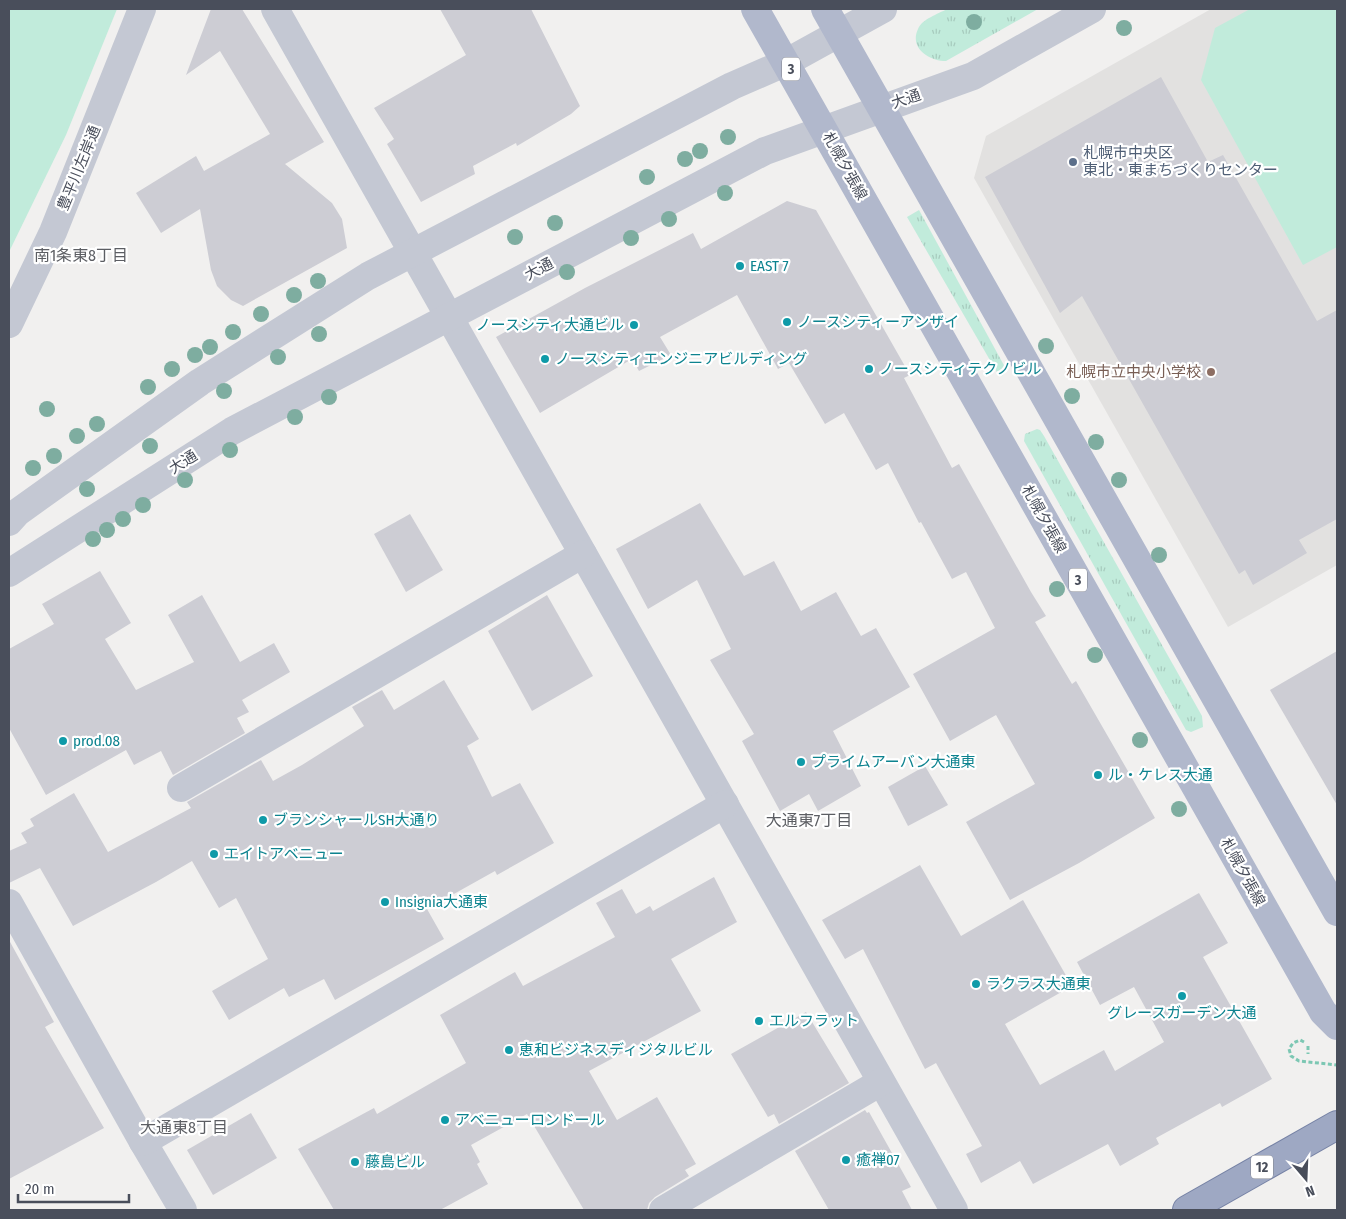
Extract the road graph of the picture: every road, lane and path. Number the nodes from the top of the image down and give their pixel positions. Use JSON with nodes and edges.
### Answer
{"nodes":[{"id":1,"x":142,"y":9,"type":"edge"},
{"id":2,"x":275,"y":9,"type":"edge"},
{"id":3,"x":755,"y":9,"type":"edge"},
{"id":4,"x":824,"y":9,"type":"edge"},
{"id":5,"x":883,"y":9,"type":"edge"},
{"id":6,"x":1092,"y":9,"type":"edge"},
{"id":7,"x":839,"y":34,"type":"junction"},
{"id":8,"x":787,"y":62,"type":"junction"},
{"id":9,"x":882,"y":108,"type":"junction"},
{"id":10,"x":825,"y":129,"type":"junction"},
{"id":11,"x":413,"y":252,"type":"junction"},
{"id":12,"x":448,"y":316,"type":"junction"},
{"id":13,"x":9,"y":324,"type":"edge"},
{"id":14,"x":9,"y":522,"type":"edge"},
{"id":15,"x":583,"y":554,"type":"junction"},
{"id":16,"x":9,"y":573,"type":"edge"},
{"id":17,"x":181,"y":788,"type":"dead end"},
{"id":18,"x":725,"y":804,"type":"junction"},
{"id":19,"x":9,"y":903,"type":"edge"},
{"id":20,"x":1337,"y":912,"type":"edge"},
{"id":21,"x":1337,"y":1026,"type":"edge"},
{"id":22,"x":1308,"y":1054,"type":"dead end"},
{"id":23,"x":1337,"y":1065,"type":"edge"},
{"id":24,"x":882,"y":1082,"type":"junction"},
{"id":25,"x":1337,"y":1124,"type":"edge"},
{"id":26,"x":142,"y":1142,"type":"junction"},
{"id":27,"x":183,"y":1210,"type":"edge"},
{"id":28,"x":662,"y":1210,"type":"edge"},
{"id":29,"x":954,"y":1210,"type":"edge"},
{"id":30,"x":1186,"y":1210,"type":"edge"}],
"edges":[{"from":1,"to":13,"type":"street","name":"豊平川左岸通"},
{"from":2,"to":11,"type":"street"},
{"from":3,"to":8,"type":"main road","name":"札幌夕張線","number":"3"},
{"from":4,"to":7,"type":"main road"},
{"from":5,"to":7,"type":"street"},
{"from":6,"to":9,"type":"street","name":"大通"},
{"from":7,"to":8,"type":"street"},
{"from":7,"to":9,"type":"main road"},
{"from":8,"to":10,"type":"main road","name":"札幌夕張線","number":"3"},
{"from":8,"to":11,"type":"street"},
{"from":9,"to":10,"type":"street","name":"大通"},
{"from":9,"to":20,"type":"main road"},
{"from":10,"to":12,"type":"street","name":"大通"},
{"from":10,"to":21,"type":"main road","name":"札幌夕張線","number":"3"},
{"from":11,"to":12,"type":"street"},
{"from":11,"to":14,"type":"street"},
{"from":12,"to":15,"type":"street"},
{"from":12,"to":16,"type":"street","name":"大通"},
{"from":15,"to":17,"type":"street"},
{"from":15,"to":18,"type":"street"},
{"from":18,"to":24,"type":"street"},
{"from":18,"to":26,"type":"street"},
{"from":19,"to":26,"type":"street"},
{"from":22,"to":23,"type":"path"},
{"from":24,"to":28,"type":"street"},
{"from":24,"to":29,"type":"street"},
{"from":25,"to":30,"type":"highway","number":"12"},
{"from":26,"to":27,"type":"street"}]}
